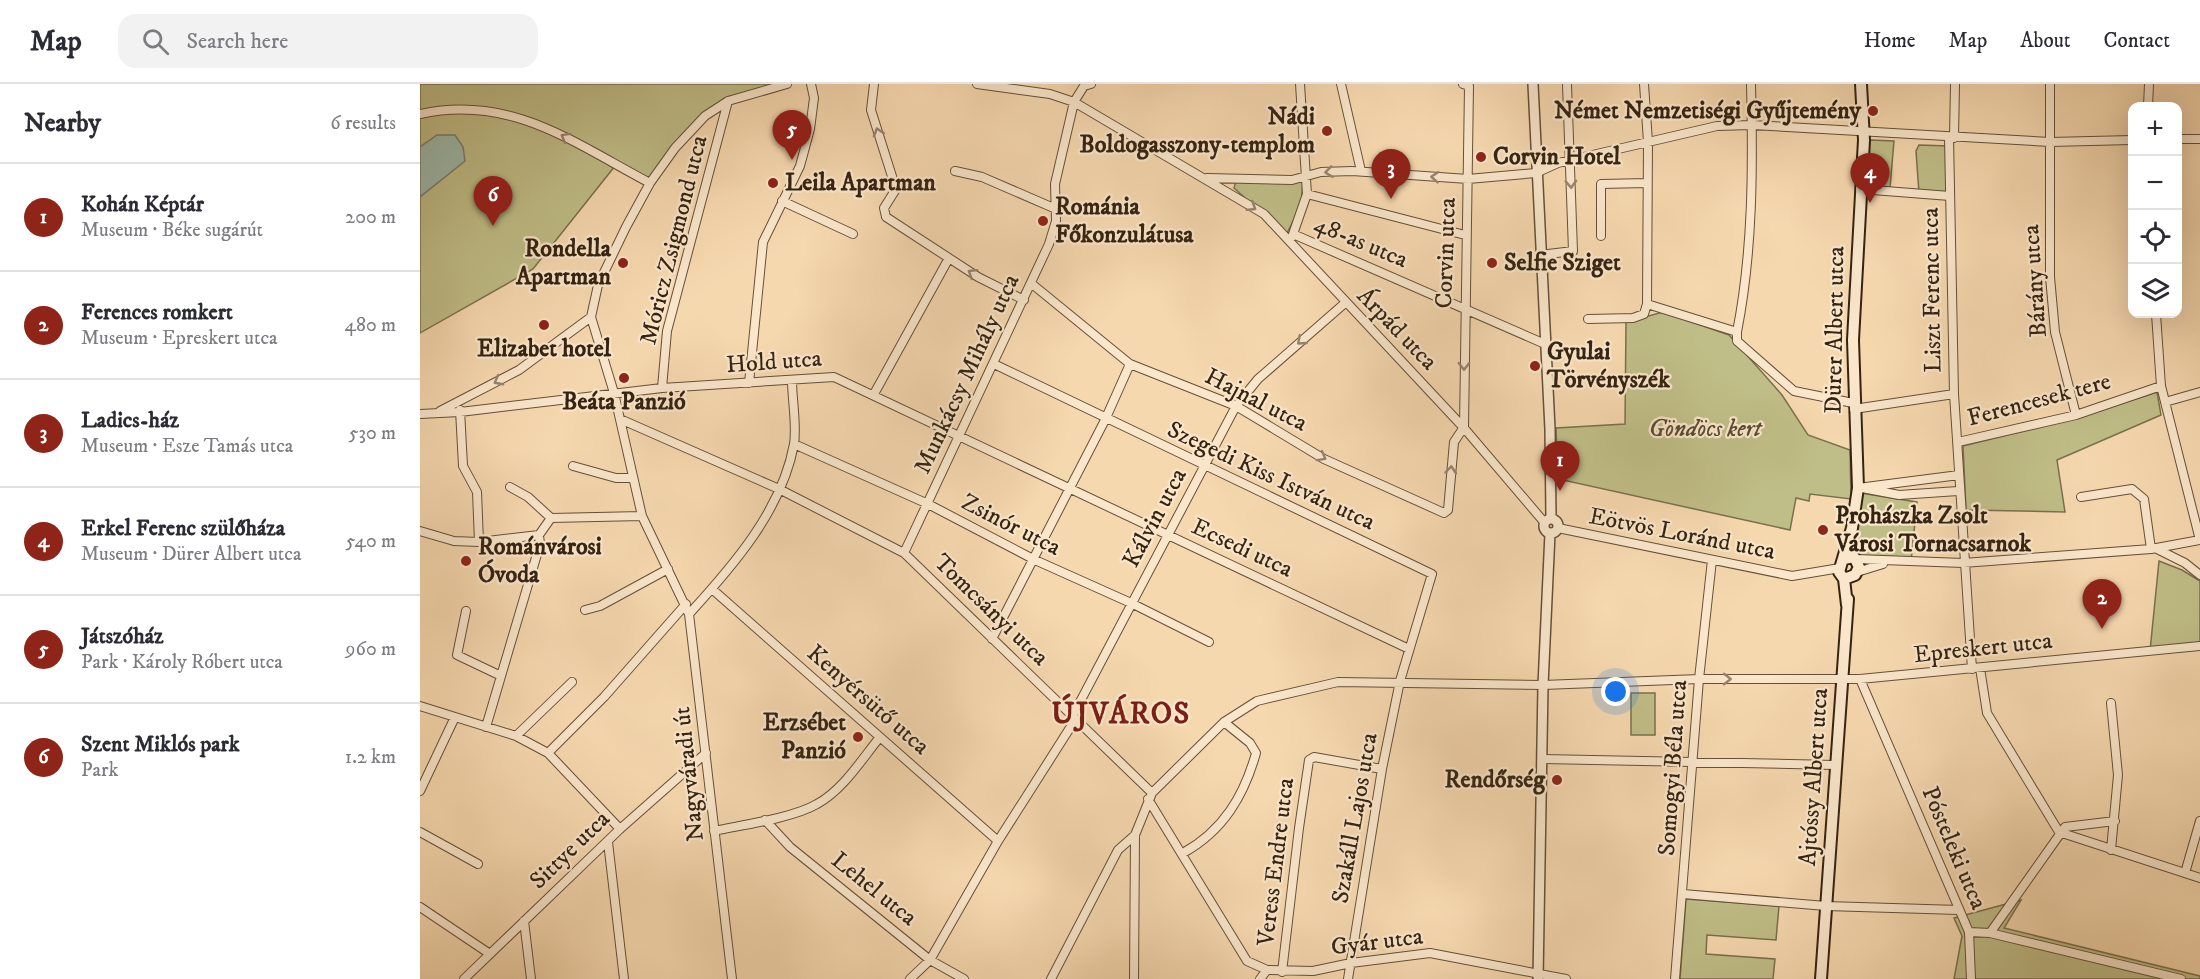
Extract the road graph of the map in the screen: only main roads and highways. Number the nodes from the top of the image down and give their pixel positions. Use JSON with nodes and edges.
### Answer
{"nodes":[{"id":1,"x":1861,"y":84,"type":"edge"},
{"id":2,"x":1848,"y":568,"type":"joint"},
{"id":3,"x":1821,"y":979,"type":"edge"}],
"edges":[{"from":1,"to":2,"type":"main road","name":"Dürer Albert utca"},
{"from":2,"to":3,"type":"main road","name":"Ajtóssy Albert utca"}]}
